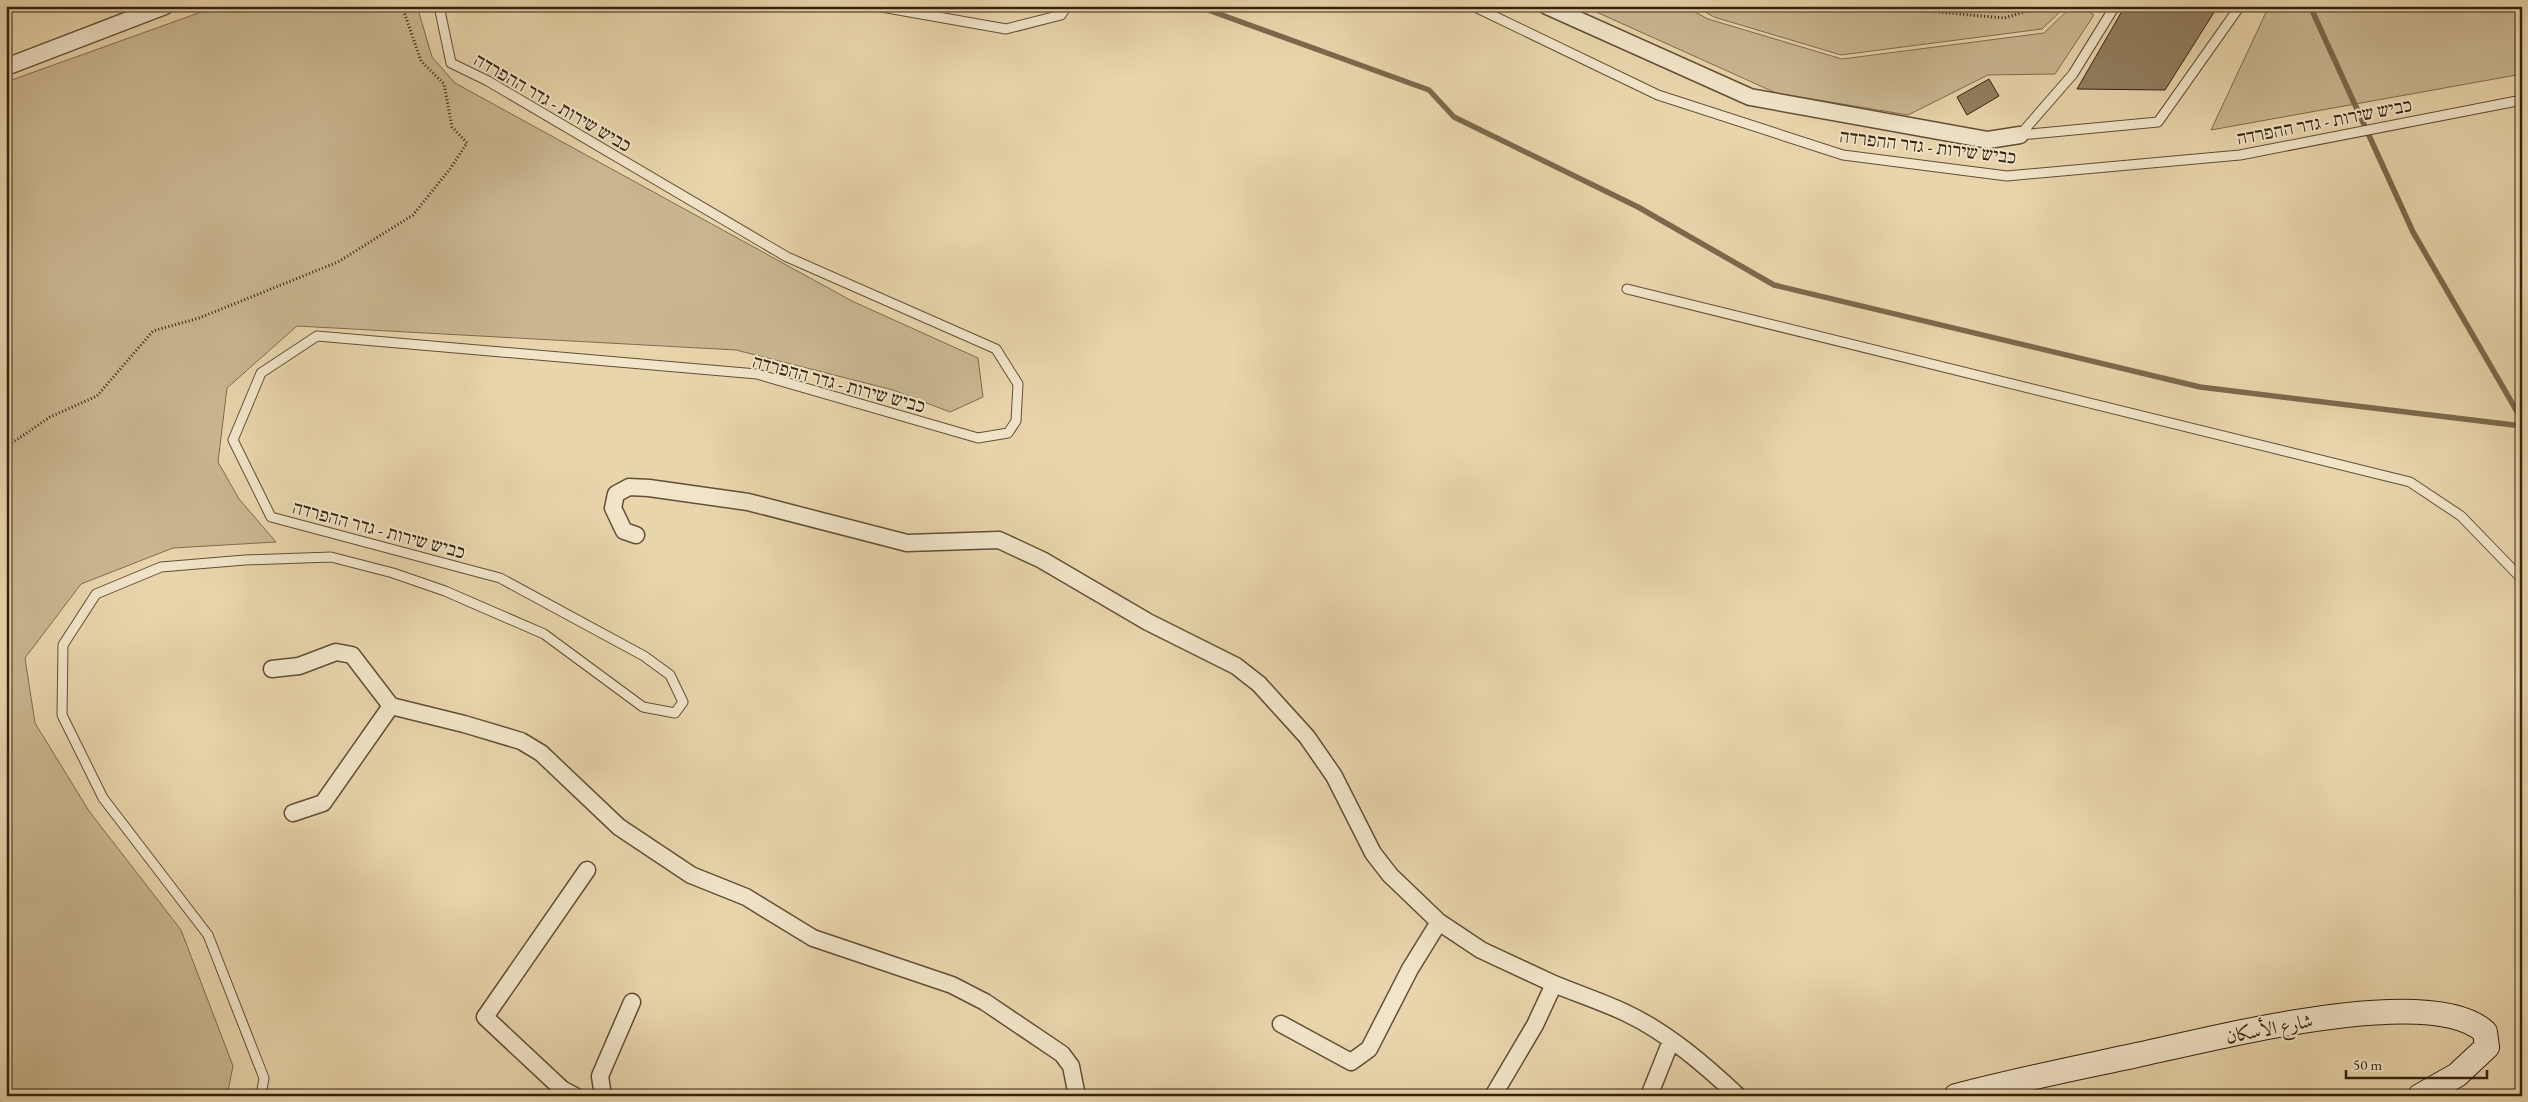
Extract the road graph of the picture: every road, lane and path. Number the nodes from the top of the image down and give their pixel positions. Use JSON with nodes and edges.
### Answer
{"nodes":[{"id":1,"x":10,"y":6,"type":"edge"},
{"id":2,"x":165,"y":6,"type":"edge"},
{"id":3,"x":402,"y":6,"type":"edge"},
{"id":4,"x":439,"y":6,"type":"edge"},
{"id":5,"x":876,"y":6,"type":"edge"},
{"id":6,"x":1067,"y":6,"type":"edge"},
{"id":7,"x":1473,"y":6,"type":"edge"},
{"id":8,"x":1547,"y":6,"type":"edge"},
{"id":9,"x":1834,"y":6,"type":"edge"},
{"id":10,"x":2045,"y":6,"type":"edge"},
{"id":11,"x":2115,"y":6,"type":"edge"},
{"id":12,"x":2240,"y":6,"type":"edge"},
{"id":13,"x":6,"y":8,"type":"edge"},
{"id":14,"x":6,"y":67,"type":"edge"},
{"id":15,"x":2522,"y":100,"type":"edge"},
{"id":16,"x":2020,"y":134,"type":"junction"},
{"id":17,"x":1627,"y":289,"type":"dead end"},
{"id":18,"x":6,"y":447,"type":"edge"},
{"id":19,"x":636,"y":534,"type":"dead end"},
{"id":20,"x":2522,"y":580,"type":"edge"},
{"id":21,"x":272,"y":669,"type":"dead end"},
{"id":22,"x":391,"y":706,"type":"junction"},
{"id":23,"x":293,"y":813,"type":"dead end"},
{"id":24,"x":587,"y":870,"type":"dead end"},
{"id":25,"x":1440,"y":922,"type":"junction"},
{"id":26,"x":1554,"y":984,"type":"junction"},
{"id":27,"x":632,"y":1002,"type":"dead end"},
{"id":28,"x":1281,"y":1024,"type":"dead end"},
{"id":29,"x":1671,"y":1041,"type":"junction"},
{"id":30,"x":261,"y":1096,"type":"edge"},
{"id":31,"x":575,"y":1096,"type":"edge"},
{"id":32,"x":603,"y":1096,"type":"edge"},
{"id":33,"x":1077,"y":1096,"type":"edge"},
{"id":34,"x":1493,"y":1096,"type":"edge"},
{"id":35,"x":1648,"y":1096,"type":"edge"},
{"id":36,"x":1738,"y":1096,"type":"edge"},
{"id":37,"x":1956,"y":1096,"type":"edge"},
{"id":38,"x":2420,"y":1096,"type":"edge"}],
"edges":[{"from":1,"to":13,"type":"lane"},
{"from":2,"to":14,"type":"street"},
{"from":3,"to":18,"type":"path"},
{"from":4,"to":30,"type":"lane","name":"כביש שירות - גדר ההפרדה"},
{"from":5,"to":6,"type":"lane"},
{"from":7,"to":15,"type":"lane","name":"כביש שירות - גדר ההפרדה"},
{"from":8,"to":16,"type":"street"},
{"from":9,"to":10,"type":"path"},
{"from":11,"to":16,"type":"lane"},
{"from":12,"to":16,"type":"lane"},
{"from":17,"to":20,"type":"lane"},
{"from":19,"to":25,"type":"street"},
{"from":21,"to":22,"type":"street"},
{"from":22,"to":23,"type":"street"},
{"from":22,"to":33,"type":"street"},
{"from":24,"to":31,"type":"street"},
{"from":25,"to":26,"type":"street"},
{"from":25,"to":28,"type":"street"},
{"from":26,"to":29,"type":"street"},
{"from":26,"to":34,"type":"street"},
{"from":27,"to":32,"type":"street"},
{"from":29,"to":35,"type":"street"},
{"from":29,"to":36,"type":"street"},
{"from":37,"to":38,"type":"street","name":"شارع الأسكان"}]}
